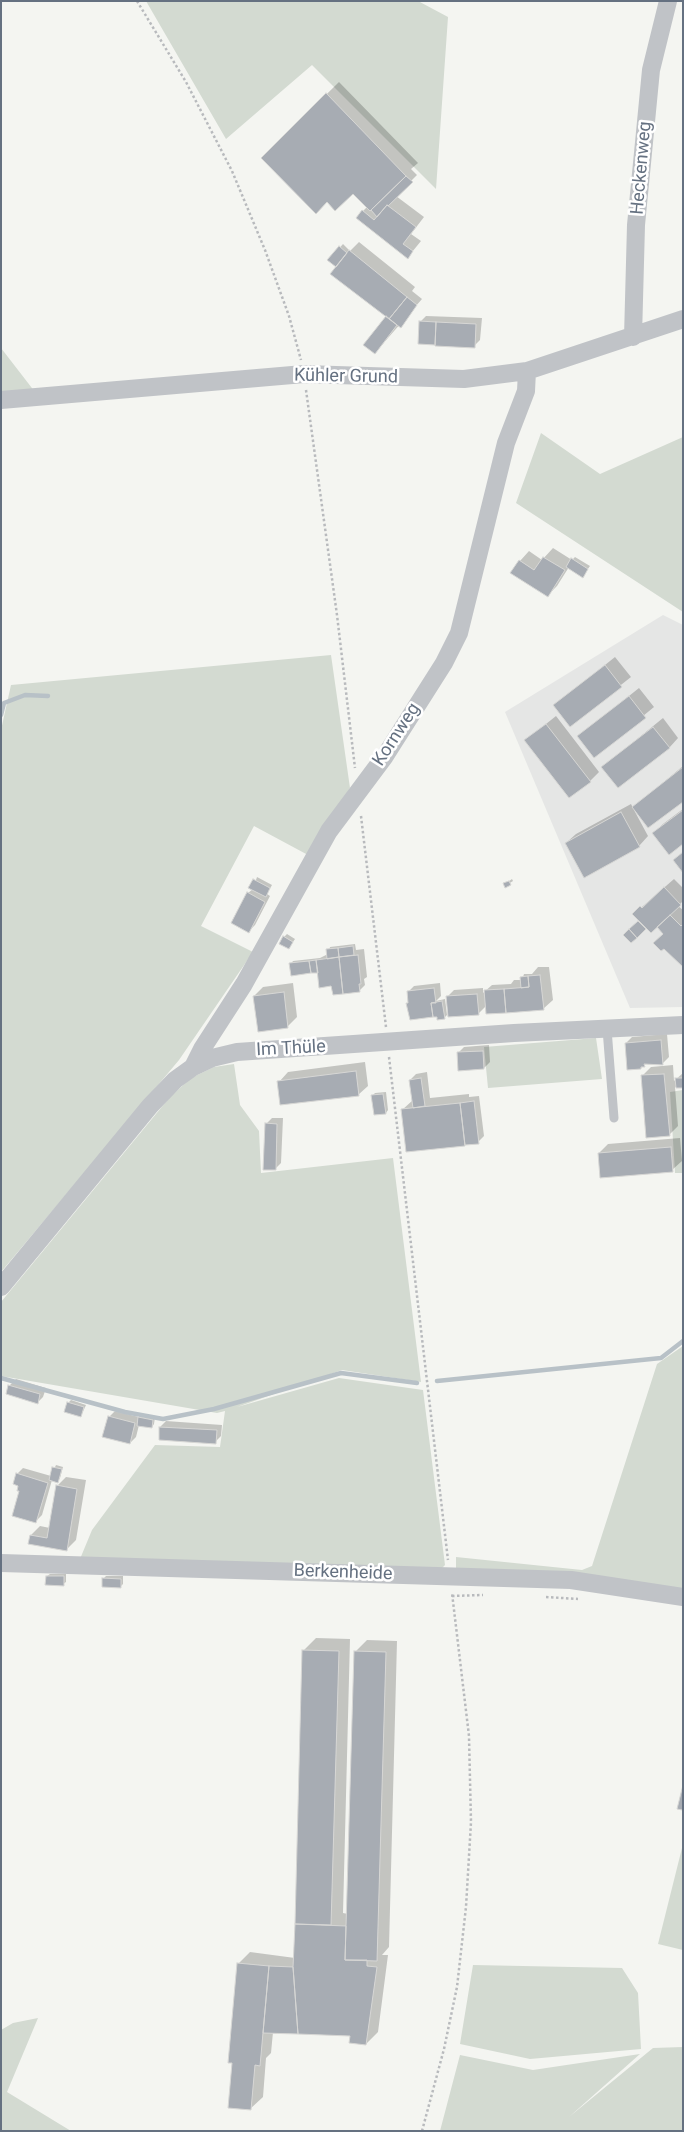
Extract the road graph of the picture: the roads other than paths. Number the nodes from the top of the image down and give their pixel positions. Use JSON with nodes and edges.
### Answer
{"nodes":[{"id":1,"x":668,"y":1,"type":"edge"},
{"id":2,"x":683,"y":319,"type":"edge"},
{"id":3,"x":633,"y":337,"type":"junction"},
{"id":4,"x":527,"y":371,"type":"junction"},
{"id":5,"x":1,"y":400,"type":"edge"},
{"id":6,"x":683,"y":1025,"type":"edge"},
{"id":7,"x":607,"y":1029,"type":"junction"},
{"id":8,"x":193,"y":1067,"type":"junction"},
{"id":9,"x":614,"y":1118,"type":"dead end"},
{"id":10,"x":1,"y":1286,"type":"edge"},
{"id":11,"x":1,"y":1563,"type":"edge"},
{"id":12,"x":683,"y":1597,"type":"edge"}],
"edges":[{"from":1,"to":3,"type":"street","name":"Heckenweg"},
{"from":2,"to":3,"type":"street","name":"Kühler Grund"},
{"from":3,"to":4,"type":"street","name":"Kühler Grund"},
{"from":4,"to":5,"type":"street","name":"Kühler Grund"},
{"from":4,"to":8,"type":"street","name":"Kornweg"},
{"from":6,"to":7,"type":"street","name":"Im Thüle"},
{"from":7,"to":8,"type":"street","name":"Im Thüle"},
{"from":7,"to":9,"type":"lane"},
{"from":8,"to":10,"type":"street","name":"Im Thüle"},
{"from":11,"to":12,"type":"street","name":"Berkenheide"}]}
